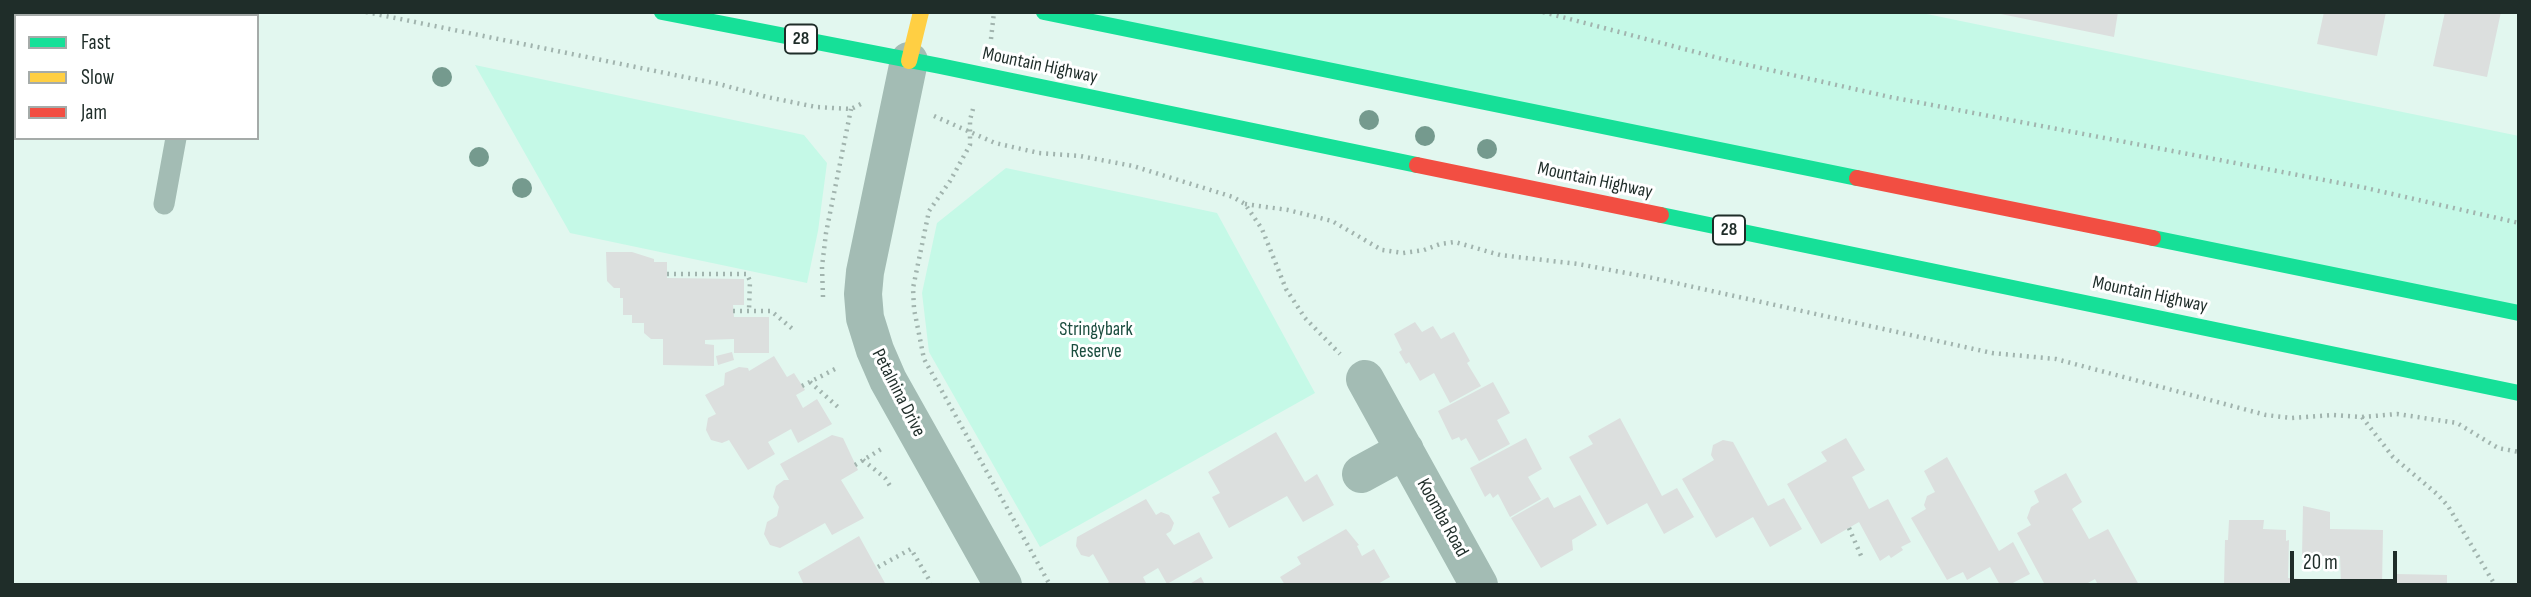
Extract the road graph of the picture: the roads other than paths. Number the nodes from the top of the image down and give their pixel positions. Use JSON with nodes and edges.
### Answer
{"nodes":[{"id":1,"x":662,"y":12,"type":"edge"},
{"id":2,"x":921,"y":12,"type":"edge"},
{"id":3,"x":1044,"y":12,"type":"edge"},
{"id":4,"x":909,"y":61,"type":"junction"},
{"id":5,"x":176,"y":140,"type":"edge"},
{"id":6,"x":164,"y":204,"type":"dead end"},
{"id":7,"x":2519,"y":313,"type":"edge"},
{"id":8,"x":1365,"y":379,"type":"road end"},
{"id":9,"x":2519,"y":393,"type":"edge"},
{"id":10,"x":1405,"y":450,"type":"junction"},
{"id":11,"x":1361,"y":474,"type":"dead end"},
{"id":12,"x":1003,"y":585,"type":"edge"},
{"id":13,"x":1479,"y":585,"type":"edge"}],
"edges":[{"from":1,"to":4,"type":"main road","name":"Mountain Highway","number":"28"},
{"from":2,"to":4,"type":"main road"},
{"from":3,"to":7,"type":"main road"},
{"from":4,"to":9,"type":"main road","name":"Mountain Highway","number":"28"},
{"from":4,"to":12,"type":"street","name":"Petalnina Drive"},
{"from":5,"to":6,"type":"lane"},
{"from":8,"to":10,"type":"street","name":"Koomba Road"},
{"from":10,"to":11,"type":"street"},
{"from":10,"to":13,"type":"street","name":"Koomba Road"}]}
